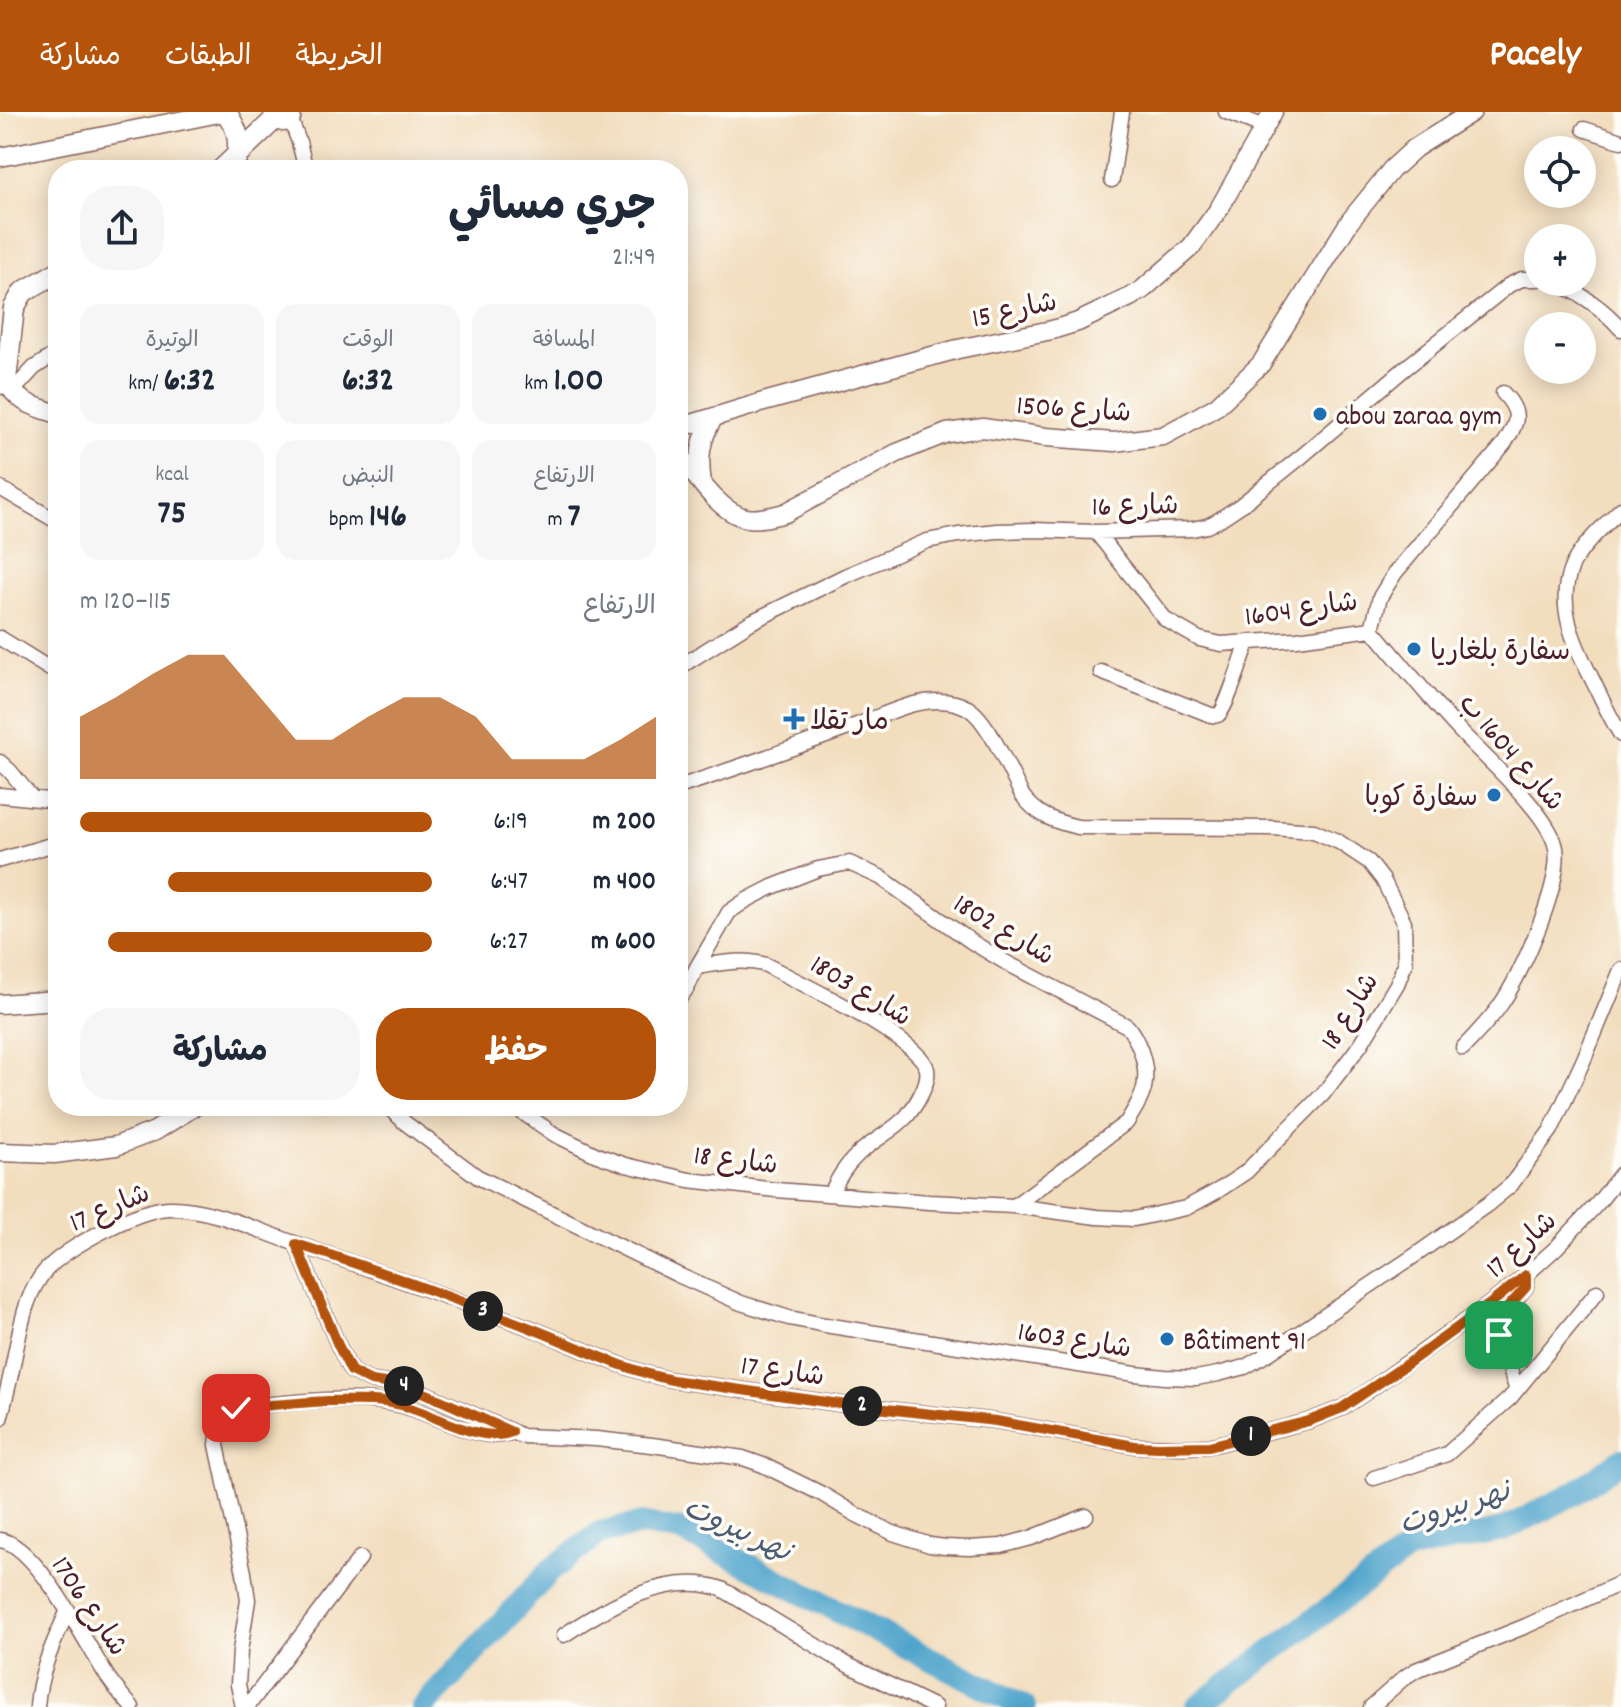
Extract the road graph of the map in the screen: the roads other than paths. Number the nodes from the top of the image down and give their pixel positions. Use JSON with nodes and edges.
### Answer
{"nodes":[{"id":1,"x":225,"y":112,"type":"edge"},
{"id":2,"x":1122,"y":112,"type":"edge"},
{"id":3,"x":1226,"y":112,"type":"edge"},
{"id":4,"x":1472,"y":112,"type":"edge"},
{"id":5,"x":277,"y":114,"type":"edge"},
{"id":6,"x":1269,"y":120,"type":"edge"},
{"id":7,"x":1584,"y":129,"type":"dead end"},
{"id":8,"x":1621,"y":141,"type":"edge"},
{"id":9,"x":0,"y":157,"type":"edge"},
{"id":10,"x":237,"y":157,"type":"junction"},
{"id":11,"x":233,"y":160,"type":"edge"},
{"id":12,"x":304,"y":160,"type":"edge"},
{"id":13,"x":1112,"y":180,"type":"dead end"},
{"id":14,"x":48,"y":278,"type":"edge"},
{"id":15,"x":1524,"y":279,"type":"edge"},
{"id":16,"x":1581,"y":296,"type":"edge"},
{"id":17,"x":7,"y":311,"type":"edge"},
{"id":18,"x":1621,"y":329,"type":"edge"},
{"id":19,"x":48,"y":359,"type":"edge"},
{"id":20,"x":6,"y":385,"type":"edge"},
{"id":21,"x":1503,"y":393,"type":"dead end"},
{"id":22,"x":48,"y":411,"type":"edge"},
{"id":23,"x":714,"y":417,"type":"junction"},
{"id":24,"x":688,"y":425,"type":"edge"},
{"id":25,"x":688,"y":466,"type":"edge"},
{"id":26,"x":702,"y":483,"type":"junction"},
{"id":27,"x":0,"y":488,"type":"edge"},
{"id":28,"x":1621,"y":509,"type":"edge"},
{"id":29,"x":48,"y":516,"type":"edge"},
{"id":30,"x":1096,"y":532,"type":"junction"},
{"id":31,"x":1372,"y":629,"type":"junction"},
{"id":32,"x":0,"y":638,"type":"edge"},
{"id":33,"x":1248,"y":642,"type":"junction"},
{"id":34,"x":688,"y":662,"type":"edge"},
{"id":35,"x":48,"y":668,"type":"edge"},
{"id":36,"x":1101,"y":672,"type":"dead end"},
{"id":37,"x":1621,"y":735,"type":"edge"},
{"id":38,"x":0,"y":762,"type":"edge"},
{"id":39,"x":688,"y":784,"type":"edge"},
{"id":40,"x":0,"y":795,"type":"edge"},
{"id":41,"x":32,"y":798,"type":"junction"},
{"id":42,"x":48,"y":800,"type":"edge"},
{"id":43,"x":48,"y":846,"type":"edge"},
{"id":44,"x":0,"y":860,"type":"edge"},
{"id":45,"x":697,"y":967,"type":"junction"},
{"id":46,"x":1621,"y":970,"type":"edge"},
{"id":47,"x":688,"y":986,"type":"edge"},
{"id":48,"x":48,"y":999,"type":"edge"},
{"id":49,"x":0,"y":1004,"type":"edge"},
{"id":50,"x":1463,"y":1048,"type":"dead end"},
{"id":51,"x":179,"y":1116,"type":"edge"},
{"id":52,"x":398,"y":1116,"type":"edge"},
{"id":53,"x":528,"y":1116,"type":"edge"},
{"id":54,"x":0,"y":1152,"type":"edge"},
{"id":55,"x":1621,"y":1174,"type":"edge"},
{"id":56,"x":831,"y":1194,"type":"junction"},
{"id":57,"x":1014,"y":1206,"type":"junction"},
{"id":58,"x":296,"y":1244,"type":"junction"},
{"id":59,"x":1526,"y":1275,"type":"junction"},
{"id":60,"x":1597,"y":1292,"type":"dead end"},
{"id":61,"x":1516,"y":1388,"type":"junction"},
{"id":62,"x":0,"y":1419,"type":"edge"},
{"id":63,"x":512,"y":1432,"type":"junction"},
{"id":64,"x":1374,"y":1478,"type":"dead end"},
{"id":65,"x":1086,"y":1516,"type":"dead end"},
{"id":66,"x":0,"y":1540,"type":"edge"},
{"id":67,"x":360,"y":1558,"type":"dead end"},
{"id":68,"x":1621,"y":1583,"type":"edge"},
{"id":69,"x":68,"y":1610,"type":"junction"},
{"id":70,"x":564,"y":1635,"type":"dead end"},
{"id":71,"x":37,"y":1707,"type":"edge"},
{"id":72,"x":132,"y":1707,"type":"edge"},
{"id":73,"x":245,"y":1707,"type":"edge"},
{"id":74,"x":935,"y":1707,"type":"edge"},
{"id":75,"x":1371,"y":1707,"type":"edge"}],
"edges":[{"from":1,"to":9,"type":"street"},
{"from":1,"to":10,"type":"main road"},
{"from":2,"to":13,"type":"street"},
{"from":3,"to":6,"type":"street"},
{"from":4,"to":26,"type":"street","name":"شارع 1506"},
{"from":5,"to":10,"type":"main road"},
{"from":5,"to":12,"type":"street"},
{"from":6,"to":23,"type":"street","name":"شارع 15"},
{"from":7,"to":8,"type":"street"},
{"from":10,"to":11,"type":"main road"},
{"from":14,"to":17,"type":"main road"},
{"from":15,"to":30,"type":"street","name":"شارع 16"},
{"from":16,"to":18,"type":"street"},
{"from":17,"to":20,"type":"main road"},
{"from":19,"to":20,"type":"street"},
{"from":20,"to":22,"type":"street"},
{"from":21,"to":31,"type":"street","name":"شارع 1604"},
{"from":23,"to":24,"type":"street","name":"شارع 15"},
{"from":23,"to":26,"type":"street"},
{"from":25,"to":26,"type":"street","name":"شارع 1506"},
{"from":27,"to":29,"type":"street"},
{"from":28,"to":37,"type":"street"},
{"from":30,"to":33,"type":"street","name":"شارع 1604"},
{"from":30,"to":34,"type":"street","name":"شارع 16"},
{"from":31,"to":33,"type":"street","name":"شارع 1604"},
{"from":31,"to":50,"type":"street","name":"شارع 1604 ب"},
{"from":32,"to":35,"type":"street"},
{"from":33,"to":36,"type":"street"},
{"from":38,"to":41,"type":"street"},
{"from":39,"to":57,"type":"street","name":"شارع 18"},
{"from":40,"to":41,"type":"street"},
{"from":41,"to":42,"type":"street"},
{"from":43,"to":44,"type":"street"},
{"from":45,"to":47,"type":"street","name":"شارع 1802"},
{"from":45,"to":56,"type":"street","name":"شارع 1803"},
{"from":45,"to":57,"type":"street","name":"شارع 1802"},
{"from":46,"to":52,"type":"street","name":"شارع 1603"},
{"from":48,"to":49,"type":"street"},
{"from":51,"to":54,"type":"street"},
{"from":53,"to":56,"type":"street","name":"شارع 18"},
{"from":55,"to":59,"type":"street","name":"شارع 17"},
{"from":56,"to":57,"type":"street","name":"شارع 18"},
{"from":58,"to":59,"type":"street","name":"شارع 17"},
{"from":58,"to":62,"type":"street","name":"شارع 17"},
{"from":58,"to":63,"type":"street"},
{"from":59,"to":61,"type":"street"},
{"from":60,"to":61,"type":"street"},
{"from":61,"to":64,"type":"street"},
{"from":63,"to":65,"type":"street"},
{"from":63,"to":73,"type":"street"},
{"from":66,"to":69,"type":"street","name":"شارع 1706"},
{"from":67,"to":73,"type":"street"},
{"from":68,"to":75,"type":"street"},
{"from":69,"to":71,"type":"street"},
{"from":69,"to":72,"type":"street","name":"شارع 1706"},
{"from":70,"to":74,"type":"street"}]}
